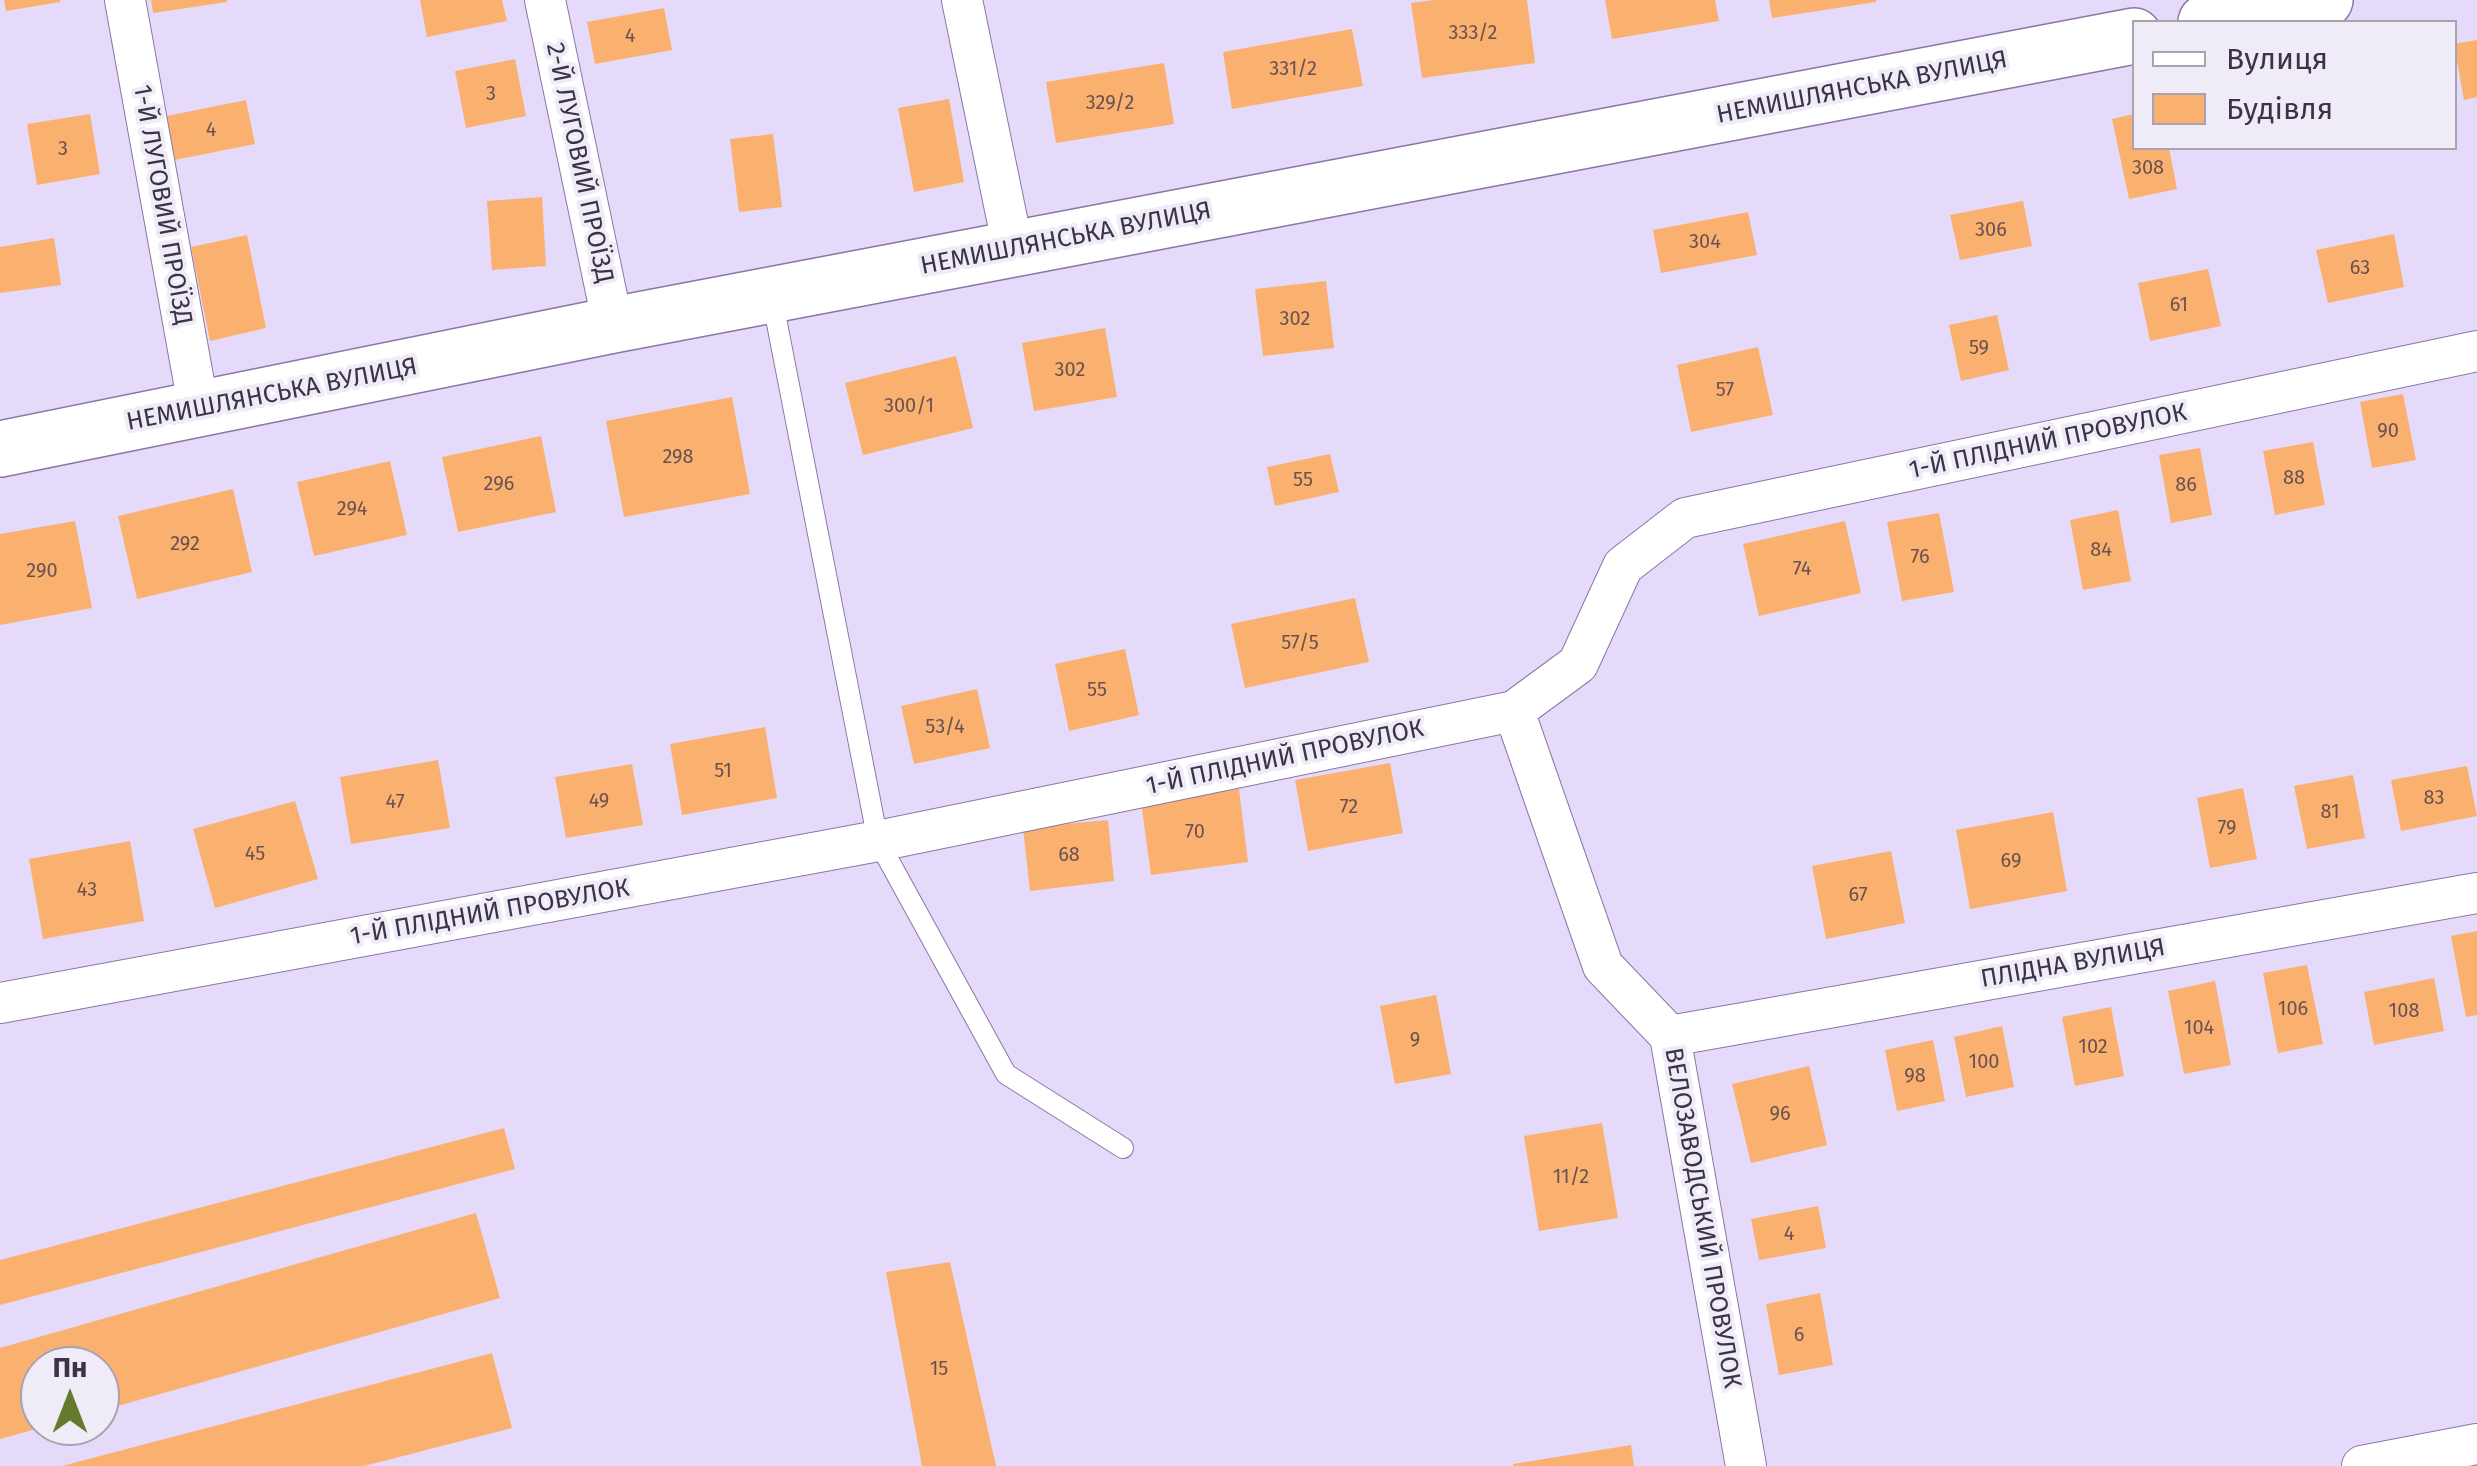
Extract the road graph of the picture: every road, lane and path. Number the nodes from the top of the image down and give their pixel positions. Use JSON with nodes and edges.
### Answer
{"nodes":[{"id":1,"x":126,"y":0,"type":"edge"},
{"id":2,"x":544,"y":0,"type":"edge"},
{"id":3,"x":962,"y":0,"type":"edge"},
{"id":4,"x":2325,"y":0,"type":"edge"},
{"id":5,"x":2217,"y":20,"type":"edge"},
{"id":6,"x":2132,"y":36,"type":"edge"},
{"id":7,"x":1013,"y":248,"type":"junction"},
{"id":8,"x":772,"y":296,"type":"junction"},
{"id":9,"x":613,"y":326,"type":"junction"},
{"id":10,"x":2477,"y":351,"type":"edge"},
{"id":11,"x":199,"y":410,"type":"junction"},
{"id":12,"x":0,"y":450,"type":"edge"},
{"id":13,"x":1514,"y":712,"type":"junction"},
{"id":14,"x":878,"y":841,"type":"junction"},
{"id":15,"x":2477,"y":892,"type":"edge"},
{"id":16,"x":0,"y":1003,"type":"edge"},
{"id":17,"x":1670,"y":1036,"type":"junction"},
{"id":18,"x":1124,"y":1148,"type":"dead end"},
{"id":19,"x":2477,"y":1444,"type":"edge"},
{"id":20,"x":1746,"y":1466,"type":"edge"},
{"id":21,"x":2362,"y":1466,"type":"edge"}],
"edges":[{"from":1,"to":11,"type":"street","name":"1-Й ЛУГОВИЙ ПРОЇЗД"},
{"from":2,"to":9,"type":"street","name":"2-Й ЛУГОВИЙ ПРОЇЗД"},
{"from":3,"to":7,"type":"street"},
{"from":4,"to":5,"type":"street"},
{"from":6,"to":7,"type":"street","name":"НЕМИШЛЯНСЬКА ВУЛИЦЯ"},
{"from":7,"to":8,"type":"street","name":"НЕМИШЛЯНСЬКА ВУЛИЦЯ"},
{"from":8,"to":9,"type":"street","name":"НЕМИШЛЯНСЬКА ВУЛИЦЯ"},
{"from":8,"to":14,"type":"lane"},
{"from":9,"to":11,"type":"street","name":"НЕМИШЛЯНСЬКА ВУЛИЦЯ"},
{"from":10,"to":13,"type":"street","name":"1-Й ПЛІДНИЙ ПРОВУЛОК"},
{"from":11,"to":12,"type":"street","name":"НЕМИШЛЯНСЬКА ВУЛИЦЯ"},
{"from":13,"to":14,"type":"street","name":"1-Й ПЛІДНИЙ ПРОВУЛОК"},
{"from":13,"to":17,"type":"street","name":"ВЕЛОЗАВОДСЬКИЙ ПРОВУЛОК"},
{"from":14,"to":16,"type":"street","name":"1-Й ПЛІДНИЙ ПРОВУЛОК"},
{"from":14,"to":18,"type":"lane"},
{"from":15,"to":17,"type":"street","name":"ПЛІДНА ВУЛИЦЯ"},
{"from":17,"to":20,"type":"street","name":"ВЕЛОЗАВОДСЬКИЙ ПРОВУЛОК"},
{"from":19,"to":21,"type":"street"}]}
